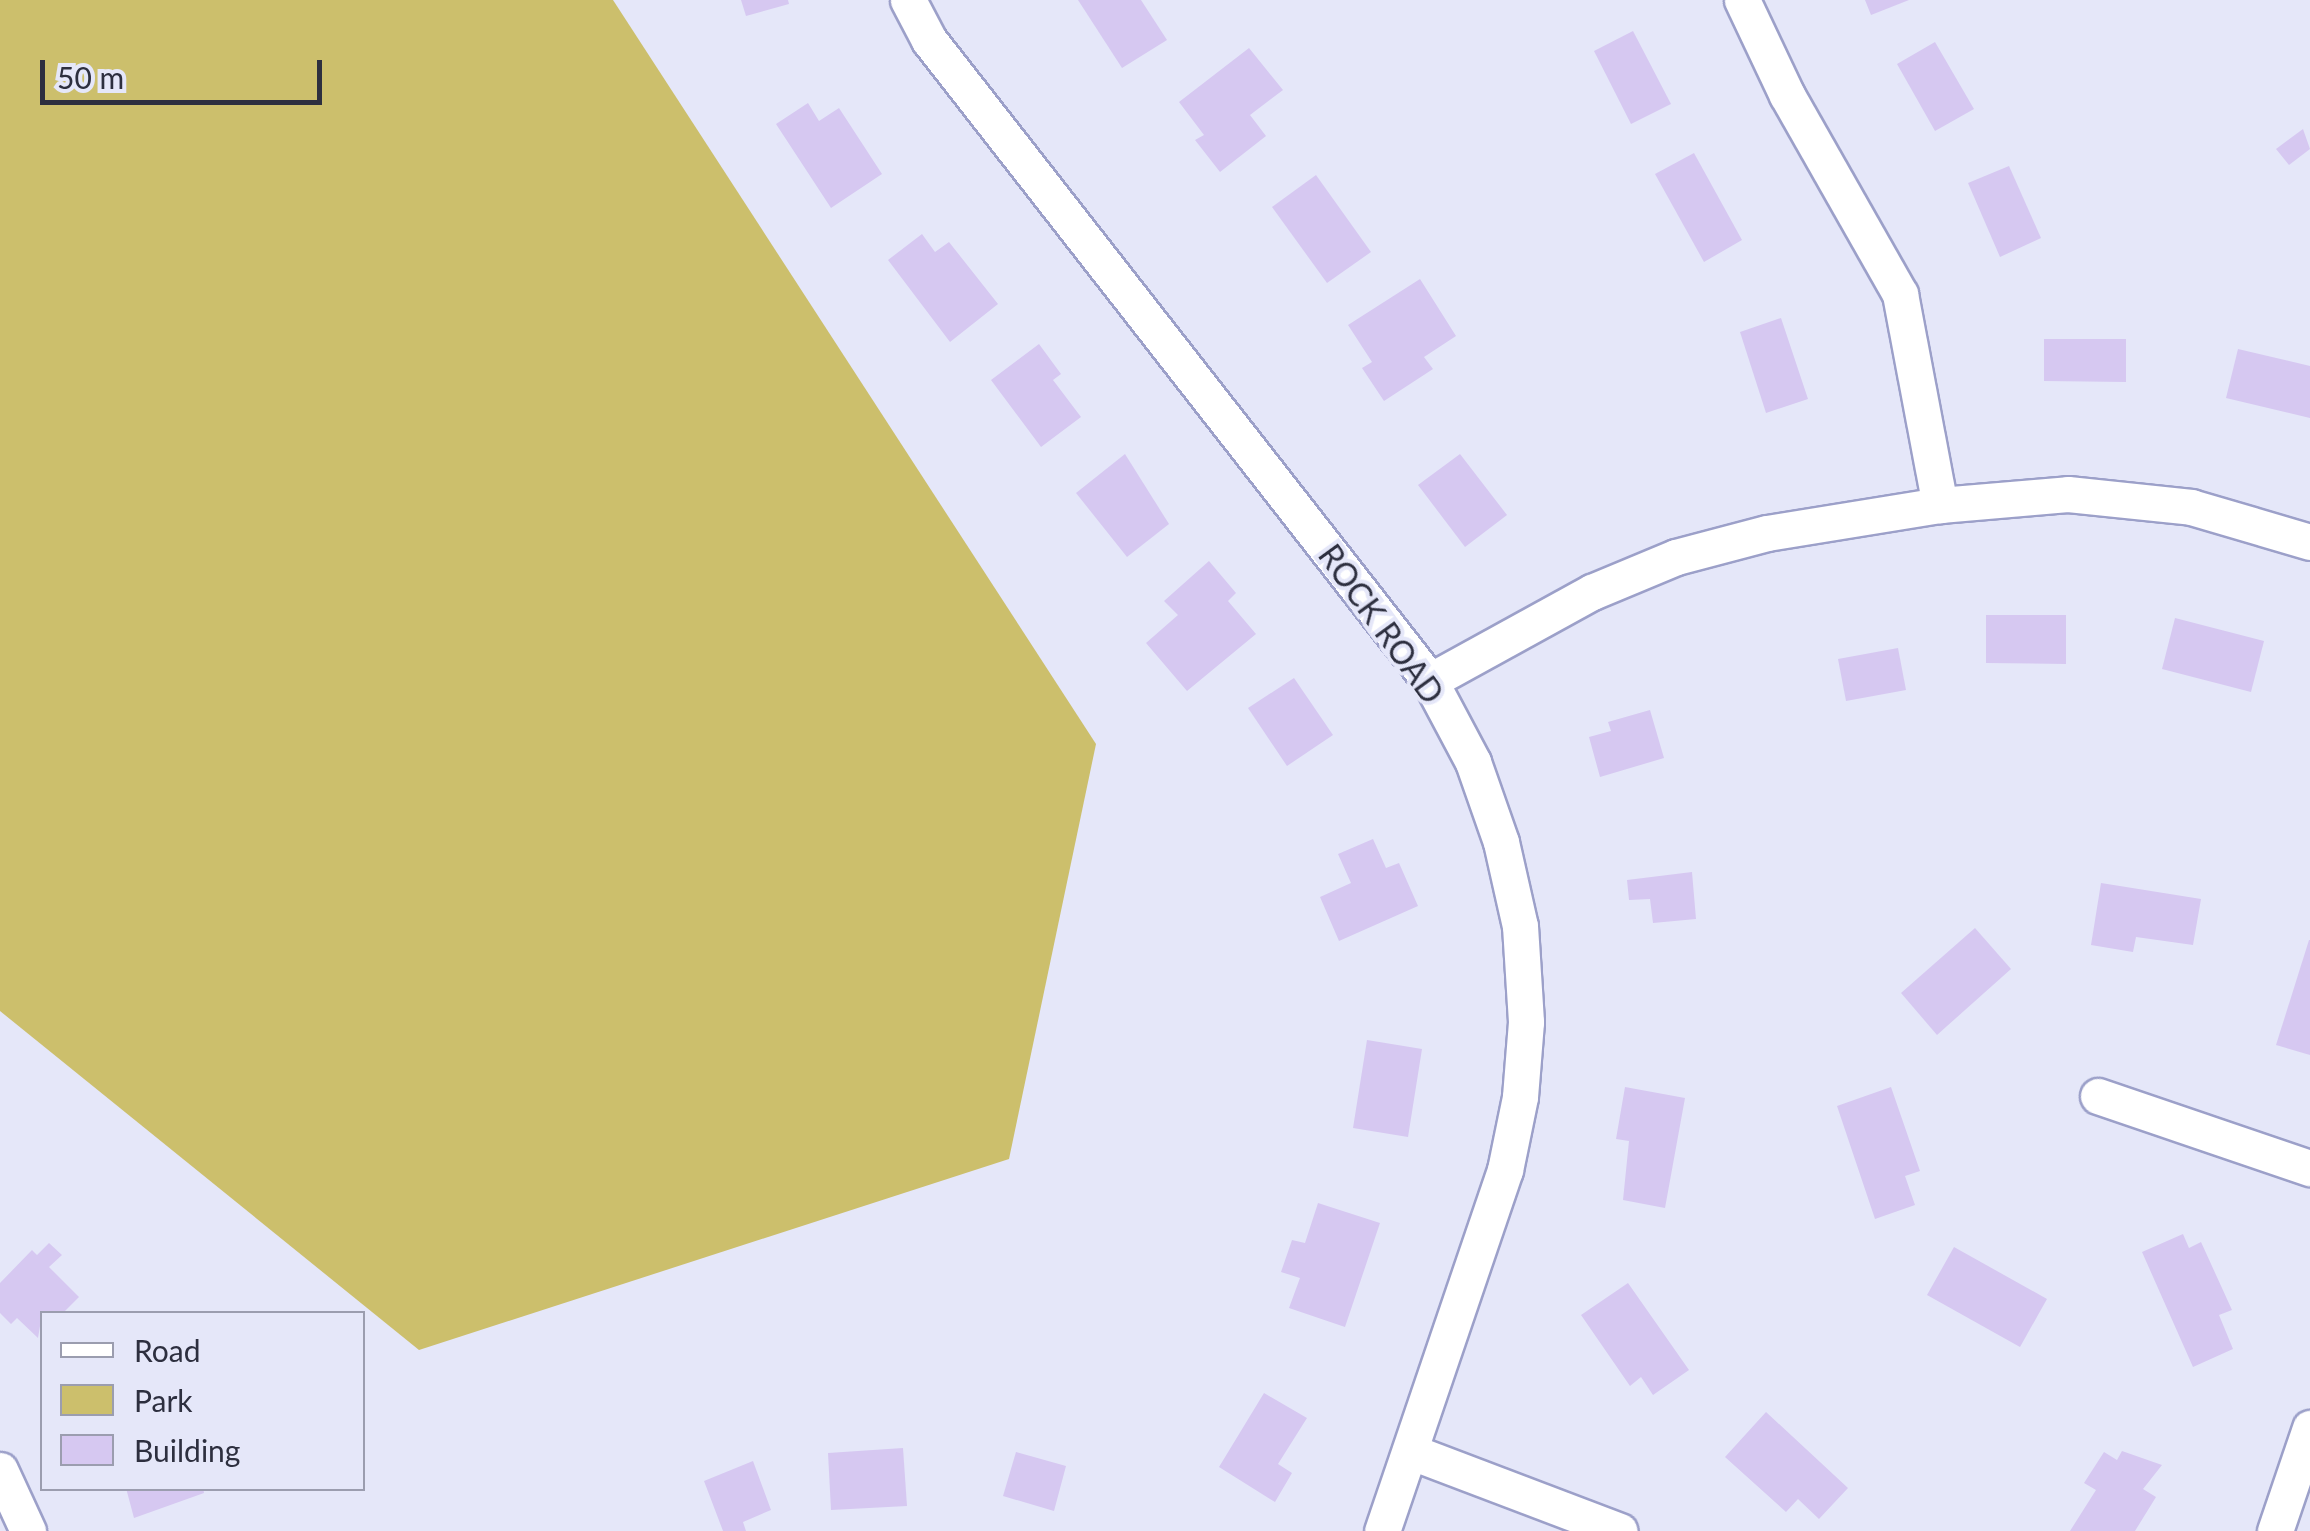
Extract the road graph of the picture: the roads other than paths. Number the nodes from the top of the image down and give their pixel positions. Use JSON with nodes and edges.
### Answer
{"nodes":[{"id":1,"x":908,"y":0,"type":"edge"},
{"id":2,"x":1742,"y":0,"type":"edge"},
{"id":3,"x":1940,"y":505,"type":"junction"},
{"id":4,"x":2310,"y":542,"type":"edge"},
{"id":5,"x":1430,"y":681,"type":"junction"},
{"id":6,"x":2098,"y":1096,"type":"dead end"},
{"id":7,"x":2310,"y":1168,"type":"edge"},
{"id":8,"x":2310,"y":1428,"type":"edge"},
{"id":9,"x":1412,"y":1452,"type":"junction"},
{"id":10,"x":0,"y":1470,"type":"edge"},
{"id":11,"x":28,"y":1531,"type":"edge"},
{"id":12,"x":1382,"y":1531,"type":"edge"},
{"id":13,"x":1620,"y":1531,"type":"edge"},
{"id":14,"x":2275,"y":1531,"type":"edge"}],
"edges":[{"from":1,"to":5,"type":"street","name":"ROCK ROAD"},
{"from":2,"to":3,"type":"street"},
{"from":3,"to":4,"type":"street"},
{"from":3,"to":5,"type":"street"},
{"from":5,"to":9,"type":"street","name":"ROCK ROAD"},
{"from":6,"to":7,"type":"street"},
{"from":8,"to":14,"type":"street"},
{"from":9,"to":12,"type":"street","name":"ROCK ROAD"},
{"from":9,"to":13,"type":"street"},
{"from":10,"to":11,"type":"street"}]}
